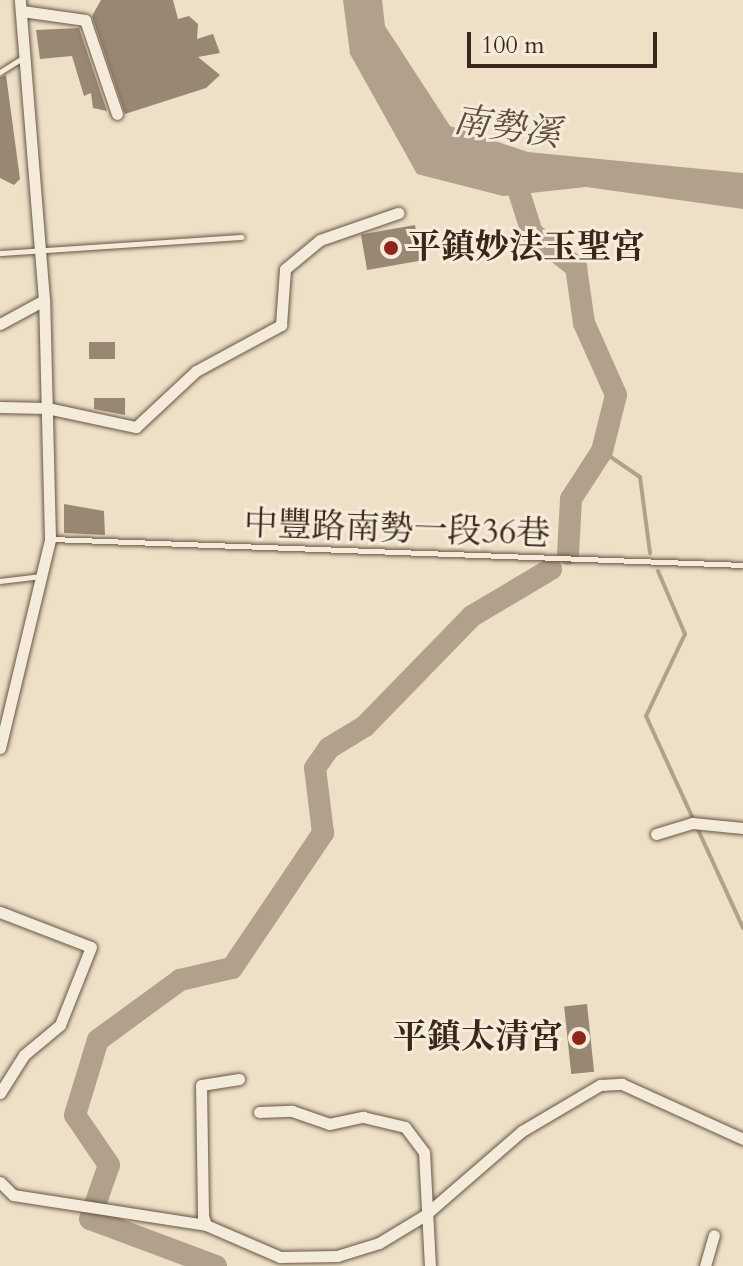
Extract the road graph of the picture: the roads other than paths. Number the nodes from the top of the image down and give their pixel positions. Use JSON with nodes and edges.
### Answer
{"nodes":[{"id":1,"x":21,"y":6,"type":"edge"},
{"id":2,"x":25,"y":57,"type":"junction"},
{"id":3,"x":0,"y":72,"type":"edge"},
{"id":4,"x":117,"y":114,"type":"dead end"},
{"id":5,"x":398,"y":213,"type":"dead end"},
{"id":6,"x":241,"y":237,"type":"dead end"},
{"id":7,"x":40,"y":250,"type":"junction"},
{"id":8,"x":0,"y":253,"type":"edge"},
{"id":9,"x":44,"y":300,"type":"junction"},
{"id":10,"x":0,"y":324,"type":"edge"},
{"id":11,"x":0,"y":407,"type":"edge"},
{"id":12,"x":47,"y":408,"type":"junction"},
{"id":13,"x":50,"y":539,"type":"junction"},
{"id":14,"x":743,"y":565,"type":"edge"},
{"id":15,"x":46,"y":575,"type":"junction"},
{"id":16,"x":0,"y":581,"type":"edge"},
{"id":17,"x":0,"y":748,"type":"edge"},
{"id":18,"x":743,"y":828,"type":"edge"},
{"id":19,"x":656,"y":834,"type":"dead end"},
{"id":20,"x":0,"y":912,"type":"edge"},
{"id":21,"x":239,"y":1079,"type":"dead end"},
{"id":22,"x":0,"y":1093,"type":"edge"},
{"id":23,"x":259,"y":1112,"type":"dead end"},
{"id":24,"x":741,"y":1134,"type":"edge"},
{"id":25,"x":0,"y":1182,"type":"edge"},
{"id":26,"x":425,"y":1215,"type":"junction"},
{"id":27,"x":206,"y":1225,"type":"junction"},
{"id":28,"x":714,"y":1235,"type":"dead end"},
{"id":29,"x":430,"y":1266,"type":"edge"},
{"id":30,"x":705,"y":1266,"type":"edge"}],
"edges":[{"from":1,"to":2,"type":"street"},
{"from":1,"to":4,"type":"street"},
{"from":2,"to":3,"type":"lane"},
{"from":2,"to":7,"type":"street"},
{"from":5,"to":12,"type":"street"},
{"from":6,"to":7,"type":"lane"},
{"from":7,"to":8,"type":"lane"},
{"from":7,"to":9,"type":"street"},
{"from":9,"to":10,"type":"street"},
{"from":9,"to":12,"type":"street"},
{"from":11,"to":12,"type":"street"},
{"from":12,"to":13,"type":"street"},
{"from":13,"to":14,"type":"lane","name":"中豐路南勢一段36巷"},
{"from":13,"to":15,"type":"street"},
{"from":15,"to":16,"type":"lane"},
{"from":15,"to":17,"type":"street"},
{"from":18,"to":19,"type":"street"},
{"from":20,"to":22,"type":"street"},
{"from":21,"to":27,"type":"street"},
{"from":23,"to":26,"type":"street"},
{"from":24,"to":26,"type":"street"},
{"from":25,"to":27,"type":"street"},
{"from":26,"to":27,"type":"street"},
{"from":26,"to":29,"type":"street"},
{"from":28,"to":30,"type":"street"}]}
